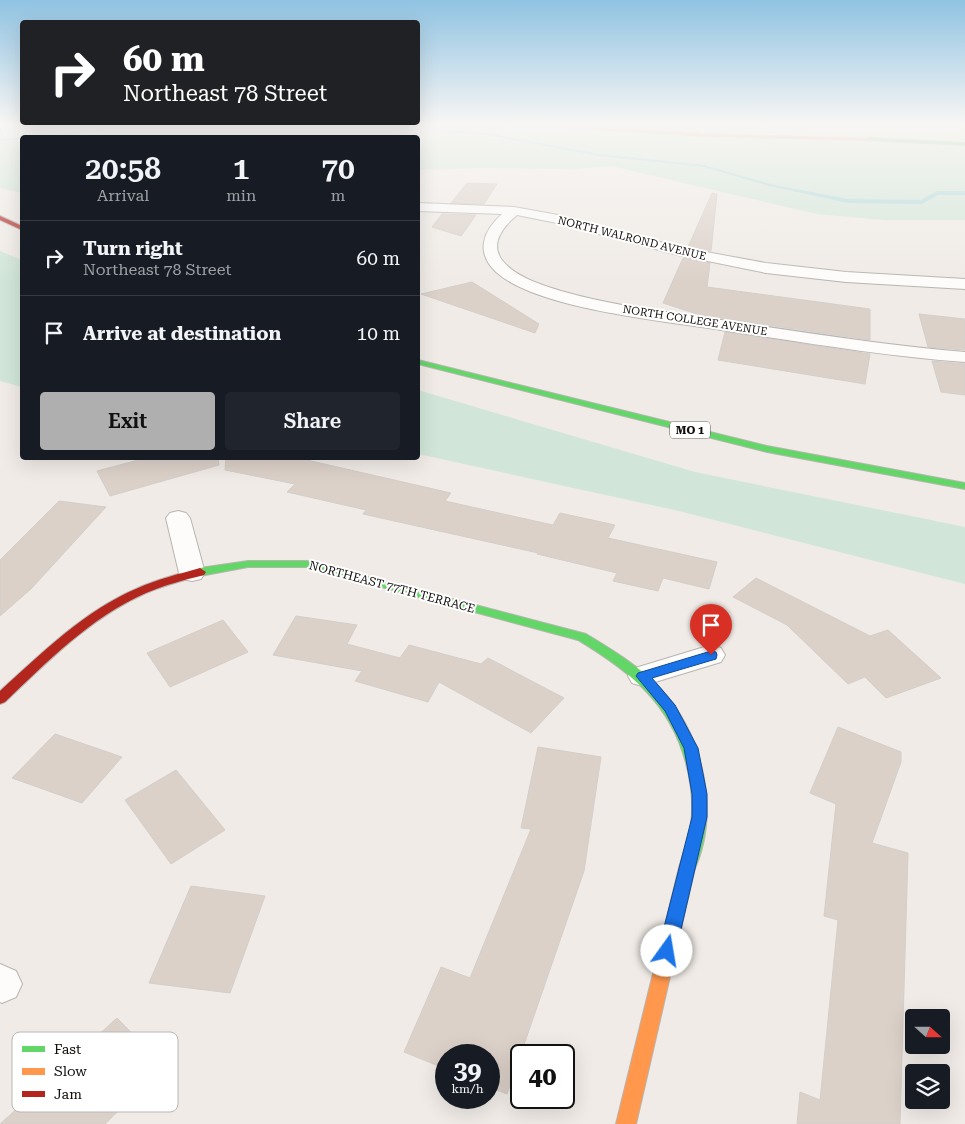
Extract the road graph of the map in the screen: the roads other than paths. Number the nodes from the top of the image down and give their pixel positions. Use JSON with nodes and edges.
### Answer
{"nodes":[{"id":1,"x":420,"y":207,"type":"edge"},
{"id":2,"x":514,"y":212,"type":"junction"},
{"id":3,"x":0,"y":218,"type":"edge"},
{"id":4,"x":20,"y":227,"type":"edge"},
{"id":5,"x":965,"y":284,"type":"edge"},
{"id":6,"x":965,"y":357,"type":"edge"},
{"id":7,"x":420,"y":362,"type":"edge"},
{"id":8,"x":965,"y":486,"type":"edge"},
{"id":9,"x":178,"y":518,"type":"dead end"},
{"id":10,"x":192,"y":573,"type":"junction"},
{"id":11,"x":711,"y":655,"type":"dead end"},
{"id":12,"x":642,"y":676,"type":"junction"},
{"id":13,"x":0,"y":699,"type":"edge"},
{"id":14,"x":626,"y":1124,"type":"edge"}],
"edges":[{"from":1,"to":2,"type":"street","name":"NORTH WALROND AVENUE"},
{"from":2,"to":5,"type":"street","name":"NORTH WALROND AVENUE"},
{"from":2,"to":6,"type":"street","name":"NORTH COLLEGE AVENUE"},
{"from":3,"to":4,"type":"street"},
{"from":7,"to":8,"type":"street","number":"MO 1"},
{"from":9,"to":10,"type":"street"},
{"from":10,"to":12,"type":"street","name":"NORTHEAST 77TH TERRACE"},
{"from":10,"to":13,"type":"street","name":"NORTHEAST 77TH TERRACE"},
{"from":11,"to":12,"type":"street"},
{"from":12,"to":14,"type":"street","name":"NORTHEAST 77TH TERRACE"}]}
